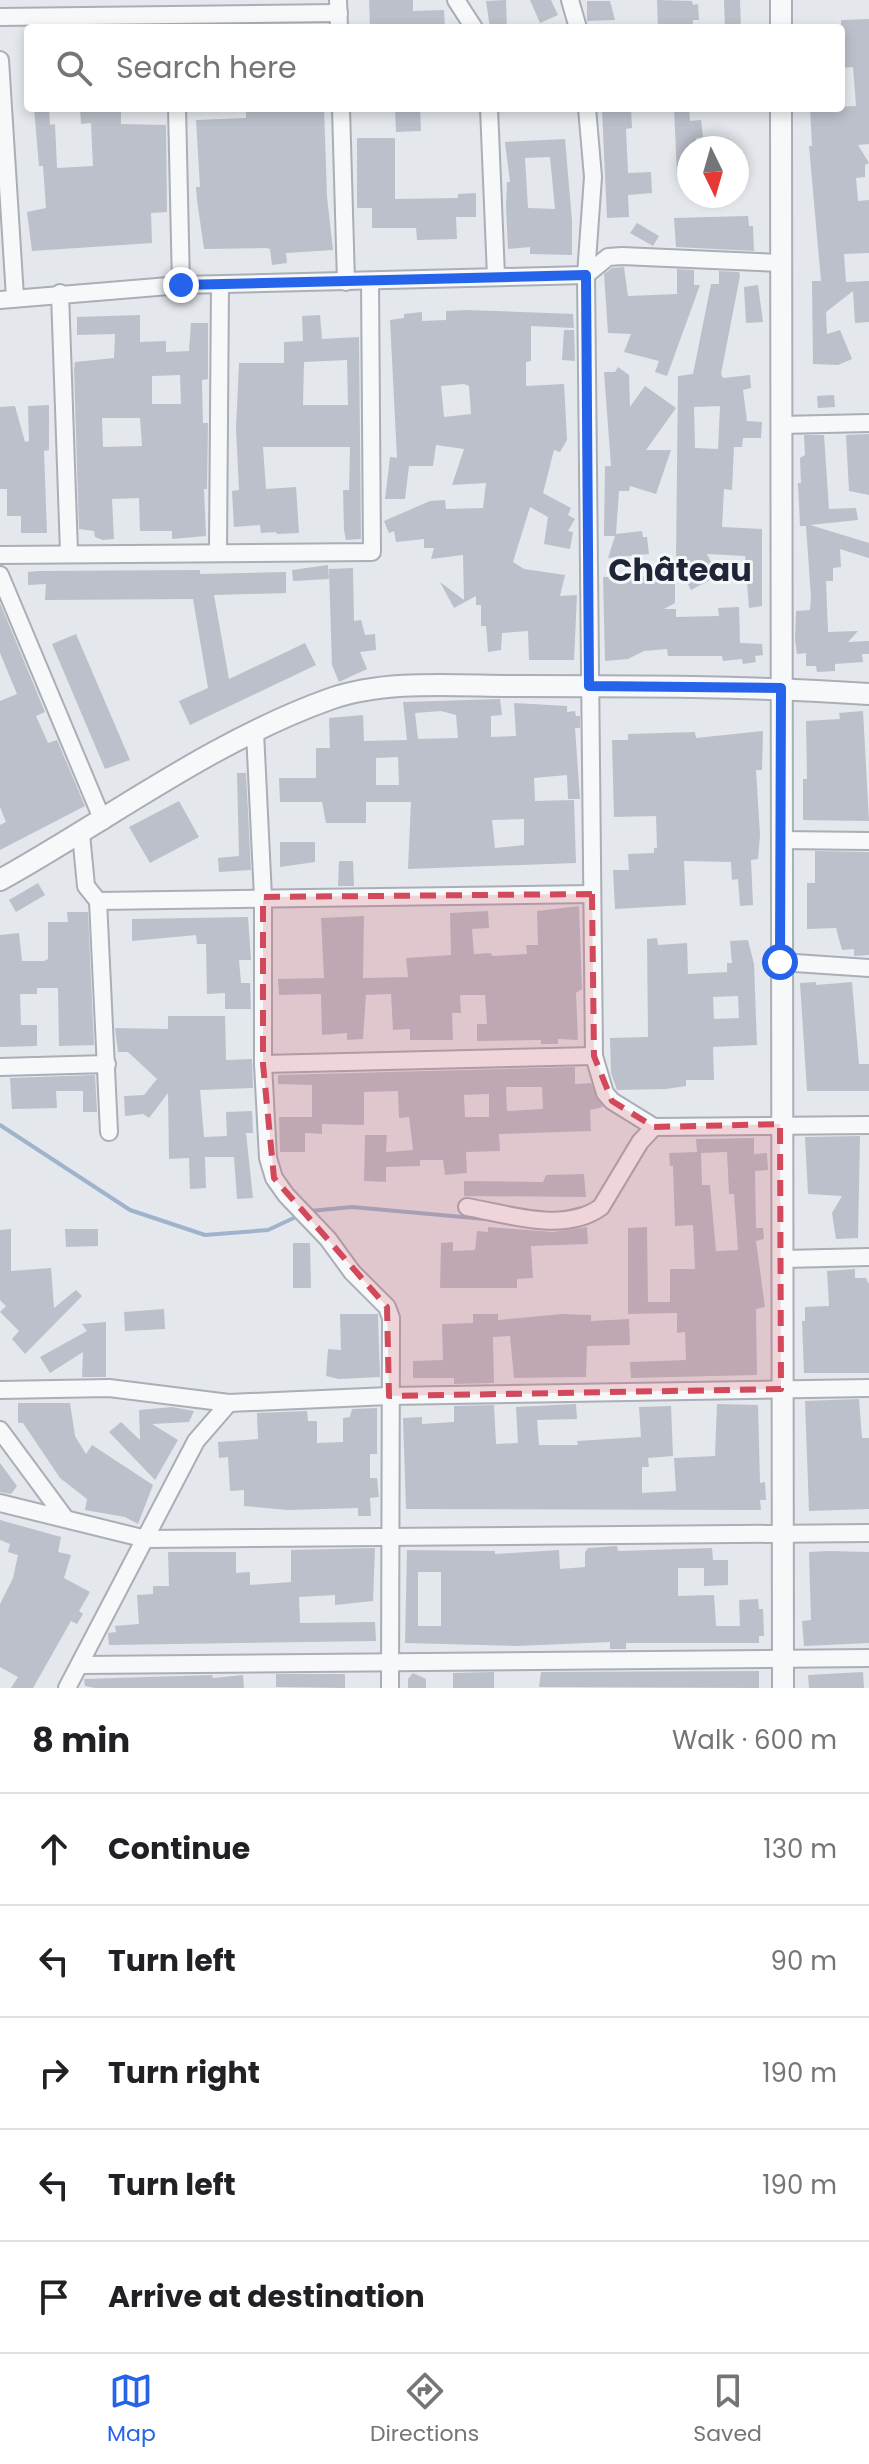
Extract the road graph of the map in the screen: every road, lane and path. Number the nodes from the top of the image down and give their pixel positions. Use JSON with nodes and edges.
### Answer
{"nodes":[{"id":1,"x":456,"y":0,"type":"edge"},
{"id":2,"x":570,"y":0,"type":"edge"},
{"id":3,"x":781,"y":0,"type":"edge"},
{"id":4,"x":339,"y":14,"type":"edge"},
{"id":5,"x":0,"y":17,"type":"edge"},
{"id":6,"x":174,"y":21,"type":"edge"},
{"id":7,"x":471,"y":24,"type":"edge"},
{"id":8,"x":577,"y":24,"type":"edge"},
{"id":9,"x":781,"y":24,"type":"edge"},
{"id":10,"x":0,"y":60,"type":"edge"},
{"id":11,"x":177,"y":112,"type":"edge"},
{"id":12,"x":341,"y":112,"type":"edge"},
{"id":13,"x":489,"y":112,"type":"edge"},
{"id":14,"x":587,"y":112,"type":"edge"},
{"id":15,"x":781,"y":112,"type":"edge"},
{"id":16,"x":4,"y":166,"type":"edge"},
{"id":17,"x":781,"y":263,"type":"junction"},
{"id":18,"x":586,"y":275,"type":"junction"},
{"id":19,"x":496,"y":276,"type":"junction"},
{"id":20,"x":346,"y":282,"type":"junction"},
{"id":21,"x":370,"y":282,"type":"junction"},
{"id":22,"x":181,"y":285,"type":"junction"},
{"id":23,"x":220,"y":285,"type":"junction"},
{"id":24,"x":60,"y":293,"type":"junction"},
{"id":25,"x":8,"y":299,"type":"edge"},
{"id":26,"x":869,"y":423,"type":"edge"},
{"id":27,"x":781,"y":425,"type":"junction"},
{"id":28,"x":218,"y":550,"type":"junction"},
{"id":29,"x":69,"y":552,"type":"junction"},
{"id":30,"x":0,"y":555,"type":"edge"},
{"id":31,"x":0,"y":575,"type":"edge"},
{"id":32,"x":589,"y":686,"type":"junction"},
{"id":33,"x":781,"y":688,"type":"junction"},
{"id":34,"x":869,"y":694,"type":"edge"},
{"id":35,"x":255,"y":732,"type":"junction"},
{"id":36,"x":103,"y":821,"type":"junction"},
{"id":37,"x":81,"y":834,"type":"junction"},
{"id":38,"x":781,"y":840,"type":"junction"},
{"id":39,"x":869,"y":841,"type":"edge"},
{"id":40,"x":0,"y":880,"type":"edge"},
{"id":41,"x":592,"y":894,"type":"junction"},
{"id":42,"x":263,"y":897,"type":"junction"},
{"id":43,"x":98,"y":901,"type":"junction"},
{"id":44,"x":780,"y":962,"type":"junction"},
{"id":45,"x":865,"y":971,"type":"edge"},
{"id":46,"x":594,"y":1056,"type":"junction"},
{"id":47,"x":107,"y":1064,"type":"junction"},
{"id":48,"x":263,"y":1064,"type":"junction"},
{"id":49,"x":0,"y":1067,"type":"edge"},
{"id":50,"x":780,"y":1124,"type":"junction"},
{"id":51,"x":869,"y":1125,"type":"edge"},
{"id":52,"x":654,"y":1127,"type":"junction"},
{"id":53,"x":109,"y":1132,"type":"dead end"},
{"id":54,"x":467,"y":1207,"type":"dead end"},
{"id":55,"x":869,"y":1257,"type":"edge"},
{"id":56,"x":783,"y":1259,"type":"junction"},
{"id":57,"x":869,"y":1388,"type":"edge"},
{"id":58,"x":781,"y":1389,"type":"junction"},
{"id":59,"x":0,"y":1390,"type":"edge"},
{"id":60,"x":389,"y":1396,"type":"junction"},
{"id":61,"x":229,"y":1403,"type":"junction"},
{"id":62,"x":0,"y":1430,"type":"edge"},
{"id":63,"x":0,"y":1503,"type":"edge"},
{"id":64,"x":65,"y":1518,"type":"junction"},
{"id":65,"x":869,"y":1533,"type":"edge"},
{"id":66,"x":781,"y":1535,"type":"junction"},
{"id":67,"x":146,"y":1539,"type":"junction"},
{"id":68,"x":388,"y":1539,"type":"junction"},
{"id":69,"x":869,"y":1658,"type":"edge"},
{"id":70,"x":783,"y":1660,"type":"junction"},
{"id":71,"x":390,"y":1663,"type":"junction"},
{"id":72,"x":80,"y":1665,"type":"junction"},
{"id":73,"x":67,"y":1688,"type":"edge"},
{"id":74,"x":390,"y":1688,"type":"edge"},
{"id":75,"x":783,"y":1688,"type":"edge"}],
"edges":[{"from":1,"to":7,"type":"street"},
{"from":2,"to":8,"type":"street"},
{"from":3,"to":9,"type":"street"},
{"from":4,"to":6,"type":"street"},
{"from":5,"to":6,"type":"street"},
{"from":10,"to":16,"type":"street"},
{"from":11,"to":22,"type":"street"},
{"from":12,"to":20,"type":"street"},
{"from":13,"to":19,"type":"street"},
{"from":14,"to":18,"type":"street"},
{"from":15,"to":17,"type":"street"},
{"from":16,"to":25,"type":"street"},
{"from":17,"to":18,"type":"street"},
{"from":17,"to":27,"type":"street"},
{"from":18,"to":19,"type":"street"},
{"from":18,"to":32,"type":"street"},
{"from":19,"to":21,"type":"street"},
{"from":20,"to":21,"type":"street"},
{"from":20,"to":23,"type":"street"},
{"from":21,"to":28,"type":"street"},
{"from":22,"to":23,"type":"street"},
{"from":22,"to":24,"type":"street"},
{"from":23,"to":28,"type":"street"},
{"from":24,"to":25,"type":"street"},
{"from":24,"to":29,"type":"street"},
{"from":26,"to":27,"type":"street"},
{"from":27,"to":33,"type":"street"},
{"from":28,"to":29,"type":"street"},
{"from":29,"to":30,"type":"street"},
{"from":31,"to":36,"type":"street"},
{"from":32,"to":33,"type":"street"},
{"from":32,"to":35,"type":"street"},
{"from":32,"to":41,"type":"street"},
{"from":33,"to":34,"type":"street"},
{"from":33,"to":38,"type":"street"},
{"from":35,"to":36,"type":"street"},
{"from":35,"to":42,"type":"street"},
{"from":36,"to":37,"type":"street"},
{"from":37,"to":40,"type":"street"},
{"from":37,"to":43,"type":"street"},
{"from":38,"to":39,"type":"street"},
{"from":38,"to":44,"type":"street"},
{"from":41,"to":42,"type":"street"},
{"from":41,"to":46,"type":"street"},
{"from":42,"to":43,"type":"street"},
{"from":42,"to":48,"type":"street"},
{"from":43,"to":47,"type":"street"},
{"from":44,"to":45,"type":"street"},
{"from":44,"to":50,"type":"street"},
{"from":46,"to":48,"type":"street"},
{"from":46,"to":52,"type":"street"},
{"from":47,"to":49,"type":"street"},
{"from":47,"to":53,"type":"street"},
{"from":48,"to":60,"type":"street"},
{"from":50,"to":51,"type":"street"},
{"from":50,"to":52,"type":"street"},
{"from":50,"to":56,"type":"street"},
{"from":52,"to":54,"type":"street"},
{"from":55,"to":56,"type":"street"},
{"from":56,"to":58,"type":"street"},
{"from":57,"to":58,"type":"street"},
{"from":58,"to":60,"type":"street"},
{"from":58,"to":66,"type":"street"},
{"from":59,"to":61,"type":"street"},
{"from":60,"to":61,"type":"street"},
{"from":60,"to":68,"type":"street"},
{"from":61,"to":67,"type":"street"},
{"from":62,"to":64,"type":"street"},
{"from":63,"to":64,"type":"street"},
{"from":64,"to":67,"type":"street"},
{"from":65,"to":66,"type":"street"},
{"from":66,"to":68,"type":"street"},
{"from":66,"to":70,"type":"street"},
{"from":67,"to":68,"type":"street"},
{"from":67,"to":72,"type":"street"},
{"from":68,"to":71,"type":"street"},
{"from":69,"to":70,"type":"street"},
{"from":70,"to":71,"type":"street"},
{"from":70,"to":75,"type":"street"},
{"from":71,"to":72,"type":"street"},
{"from":71,"to":74,"type":"street"},
{"from":72,"to":73,"type":"street"}]}
